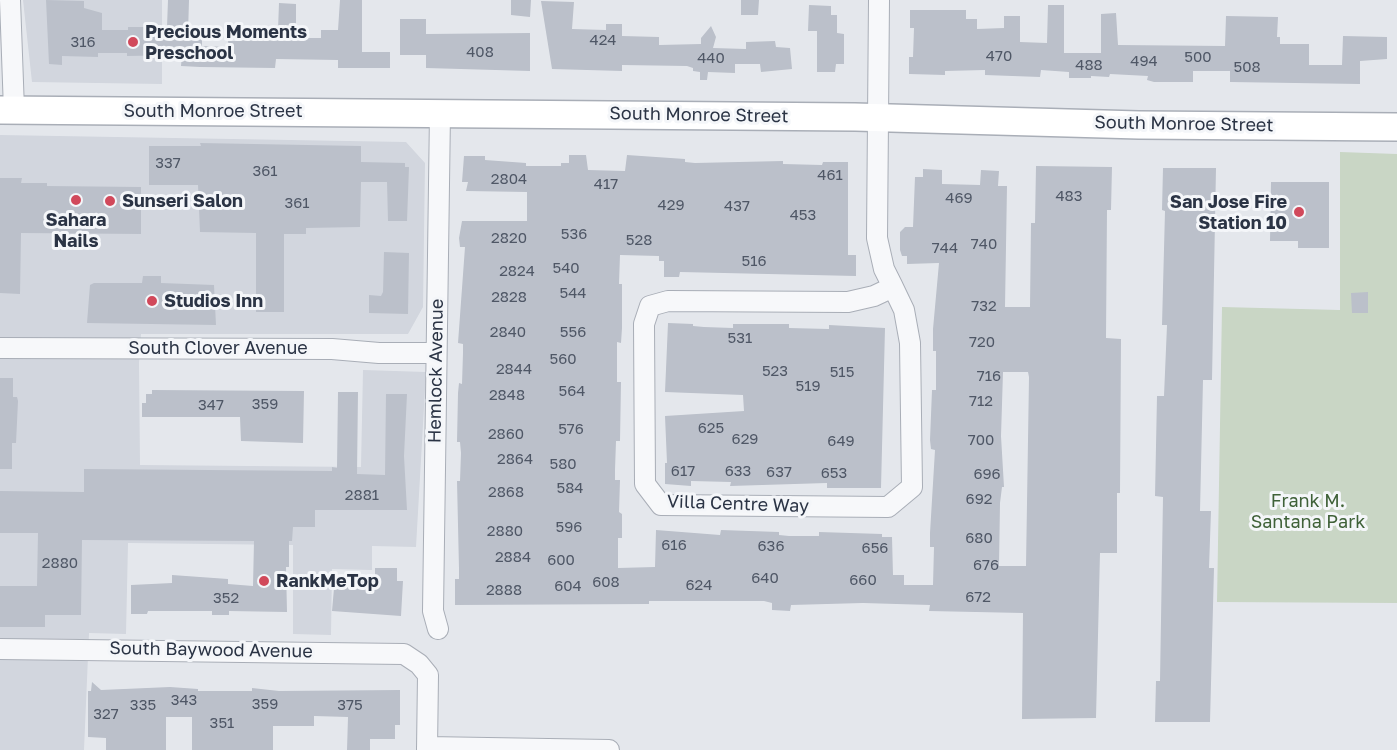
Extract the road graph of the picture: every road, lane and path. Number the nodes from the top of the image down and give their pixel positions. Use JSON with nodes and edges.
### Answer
{"nodes":[{"id":1,"x":10,"y":0,"type":"edge"},
{"id":2,"x":879,"y":0,"type":"edge"},
{"id":3,"x":7,"y":110,"type":"edge"},
{"id":4,"x":440,"y":112,"type":"junction"},
{"id":5,"x":877,"y":117,"type":"junction"},
{"id":6,"x":1397,"y":127,"type":"edge"},
{"id":7,"x":893,"y":287,"type":"junction"},
{"id":8,"x":0,"y":348,"type":"edge"},
{"id":9,"x":436,"y":353,"type":"junction"},
{"id":10,"x":438,"y":629,"type":"dead end"},
{"id":11,"x":0,"y":649,"type":"edge"},
{"id":12,"x":427,"y":749,"type":"edge"},
{"id":13,"x":609,"y":750,"type":"edge"}],
"edges":[{"from":1,"to":3,"type":"street"},
{"from":2,"to":5,"type":"street","name":"Villa Centre Way"},
{"from":3,"to":4,"type":"main road","name":"South Monroe Street"},
{"from":4,"to":5,"type":"main road","name":"South Monroe Street"},
{"from":4,"to":9,"type":"street","name":"Hemlock Avenue"},
{"from":5,"to":6,"type":"main road","name":"South Monroe Street"},
{"from":5,"to":7,"type":"street","name":"Villa Centre Way"},
{"from":7,"to":7,"type":"street","name":"Villa Centre Way"},
{"from":8,"to":9,"type":"street","name":"South Clover Avenue"},
{"from":9,"to":10,"type":"street","name":"Hemlock Avenue"},
{"from":11,"to":12,"type":"street","name":"South Baywood Avenue"},
{"from":12,"to":13,"type":"street"}]}
